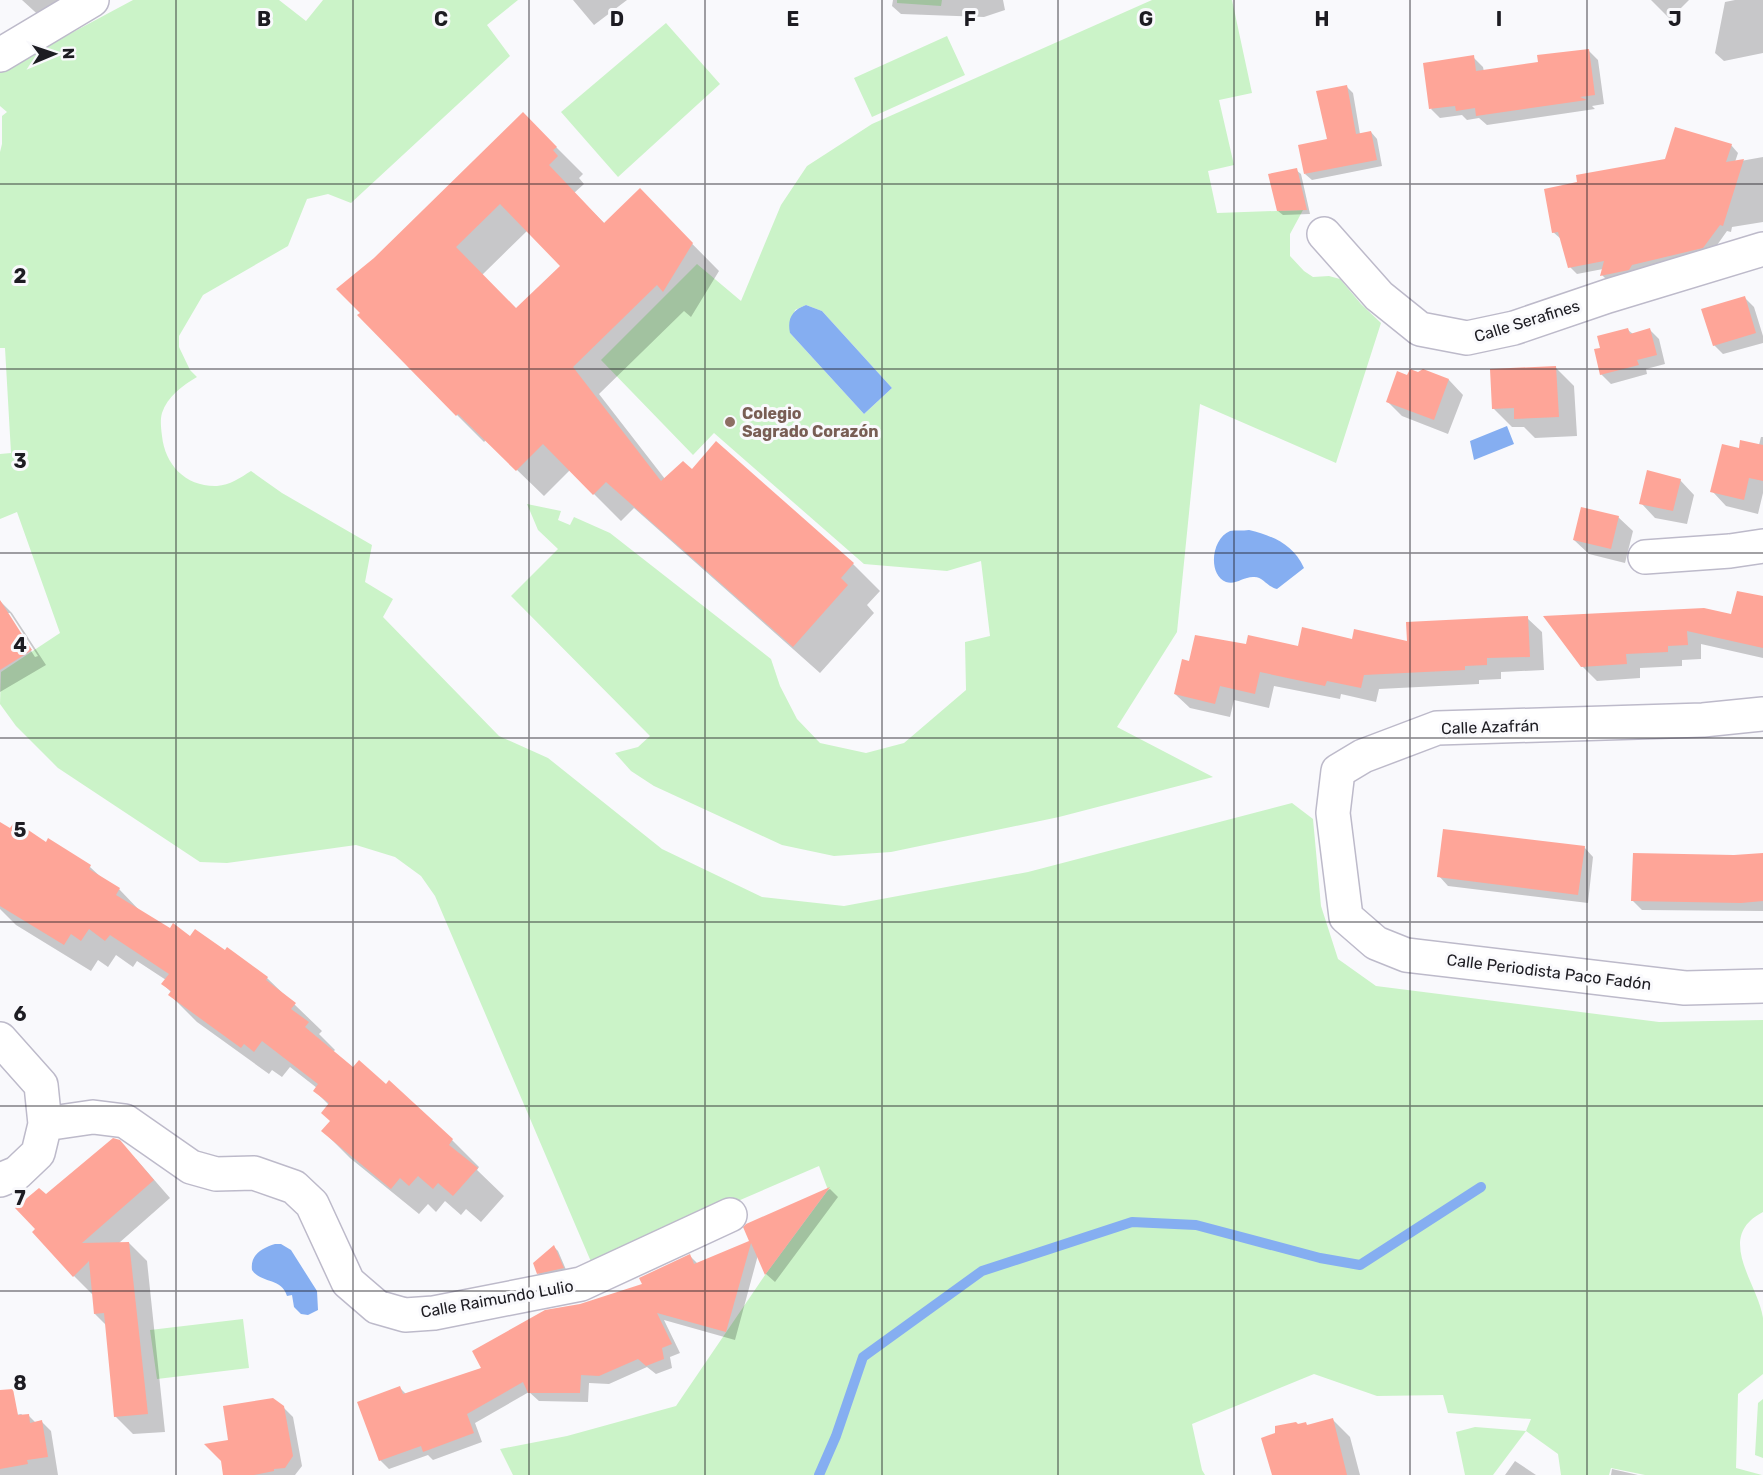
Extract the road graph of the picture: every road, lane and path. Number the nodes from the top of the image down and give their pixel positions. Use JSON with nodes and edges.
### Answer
{"nodes":[{"id":1,"x":92,"y":0,"type":"edge"},
{"id":2,"x":0,"y":55,"type":"edge"},
{"id":3,"x":1324,"y":234,"type":"dead end"},
{"id":4,"x":1763,"y":249,"type":"edge"},
{"id":5,"x":1763,"y":546,"type":"edge"},
{"id":6,"x":1645,"y":557,"type":"dead end"},
{"id":7,"x":1763,"y":714,"type":"edge"},
{"id":8,"x":1346,"y":917,"type":"joint"},
{"id":9,"x":1763,"y":986,"type":"edge"},
{"id":10,"x":0,"y":1039,"type":"edge"},
{"id":11,"x":45,"y":1124,"type":"junction"},
{"id":12,"x":0,"y":1180,"type":"edge"},
{"id":13,"x":730,"y":1215,"type":"dead end"}],
"edges":[{"from":1,"to":2,"type":"street"},
{"from":3,"to":4,"type":"street","name":"Calle Serafines"},
{"from":5,"to":6,"type":"street"},
{"from":7,"to":8,"type":"street","name":"Calle Azafrán"},
{"from":8,"to":9,"type":"street","name":"Calle Periodista Paco Fadón"},
{"from":10,"to":11,"type":"street"},
{"from":11,"to":12,"type":"street"},
{"from":11,"to":13,"type":"street","name":"Calle Raimundo Lulio"}]}
